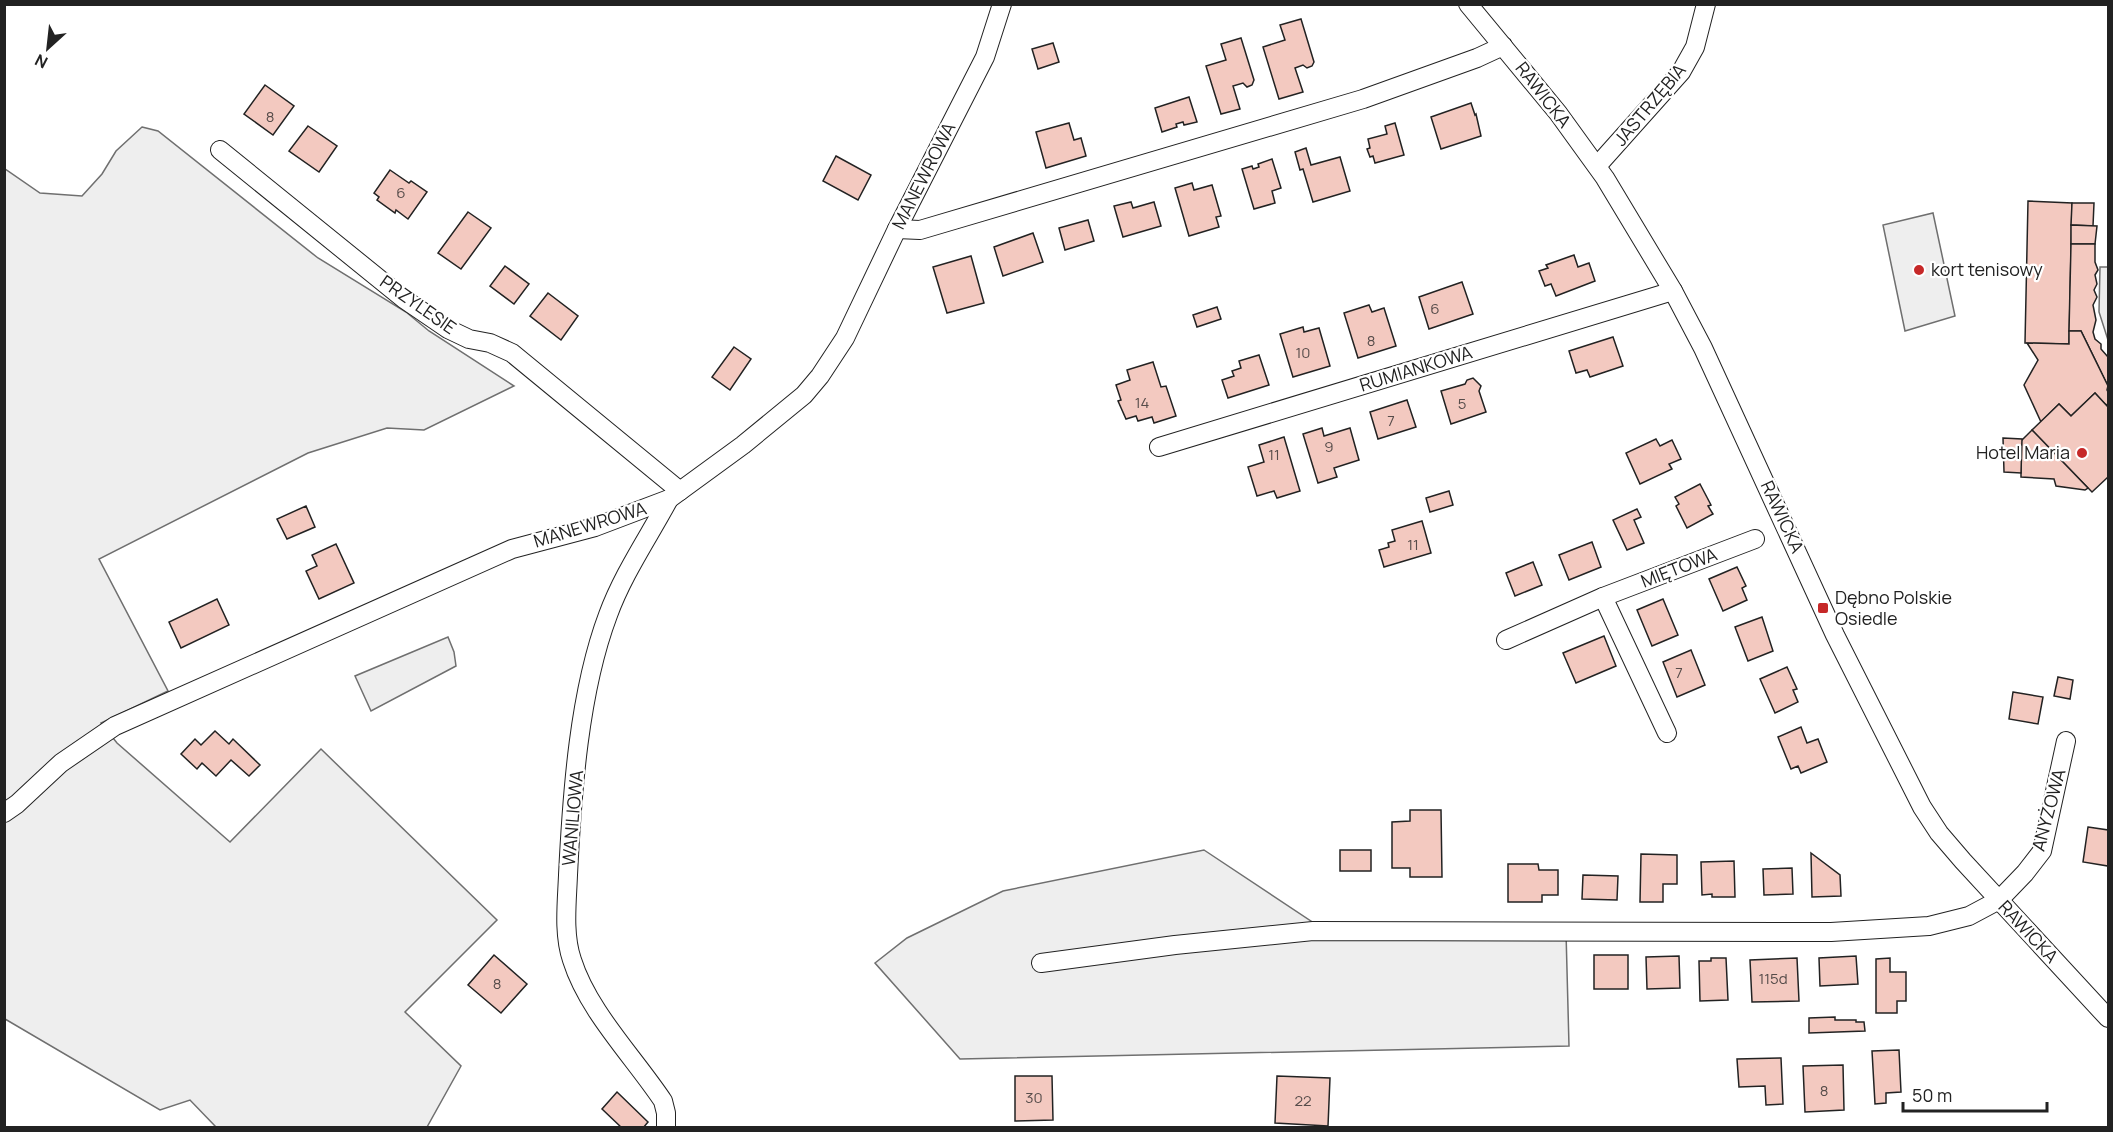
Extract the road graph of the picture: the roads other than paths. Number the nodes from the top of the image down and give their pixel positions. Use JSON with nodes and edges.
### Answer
{"nodes":[{"id":1,"x":1002,"y":4,"type":"edge"},
{"id":2,"x":1468,"y":4,"type":"edge"},
{"id":3,"x":1706,"y":4,"type":"edge"},
{"id":4,"x":1503,"y":46,"type":"junction"},
{"id":5,"x":220,"y":150,"type":"dead end"},
{"id":6,"x":1596,"y":166,"type":"junction"},
{"id":7,"x":897,"y":229,"type":"junction"},
{"id":8,"x":1672,"y":291,"type":"junction"},
{"id":9,"x":1158,"y":447,"type":"dead end"},
{"id":10,"x":674,"y":495,"type":"junction"},
{"id":11,"x":1755,"y":539,"type":"dead end"},
{"id":12,"x":1603,"y":597,"type":"junction"},
{"id":13,"x":1506,"y":640,"type":"dead end"},
{"id":14,"x":1667,"y":733,"type":"dead end"},
{"id":15,"x":2066,"y":741,"type":"dead end"},
{"id":16,"x":4,"y":813,"type":"edge"},
{"id":17,"x":1999,"y":900,"type":"junction"},
{"id":18,"x":1041,"y":963,"type":"dead end"},
{"id":19,"x":2109,"y":1018,"type":"edge"},
{"id":20,"x":666,"y":1128,"type":"edge"}],
"edges":[{"from":1,"to":7,"type":"street","name":"MANEWROWA"},
{"from":2,"to":4,"type":"street","name":"RAWICKA"},
{"from":3,"to":6,"type":"street","name":"JASTRZĘBIA"},
{"from":4,"to":6,"type":"street","name":"RAWICKA"},
{"from":4,"to":7,"type":"street"},
{"from":5,"to":10,"type":"street","name":"PRZYLESIE"},
{"from":6,"to":8,"type":"street","name":"RAWICKA"},
{"from":7,"to":10,"type":"street","name":"MANEWROWA"},
{"from":8,"to":9,"type":"street","name":"RUMIANKOWA"},
{"from":8,"to":17,"type":"street","name":"RAWICKA"},
{"from":10,"to":16,"type":"street","name":"MANEWROWA"},
{"from":10,"to":20,"type":"street","name":"WANILIOWA"},
{"from":11,"to":12,"type":"street","name":"MIĘTOWA"},
{"from":12,"to":13,"type":"street","name":"MIĘTOWA"},
{"from":12,"to":14,"type":"street"},
{"from":15,"to":17,"type":"street","name":"ANYŻOWA"},
{"from":17,"to":18,"type":"street","name":"ANYŻOWA"},
{"from":17,"to":19,"type":"street","name":"RAWICKA"}]}
